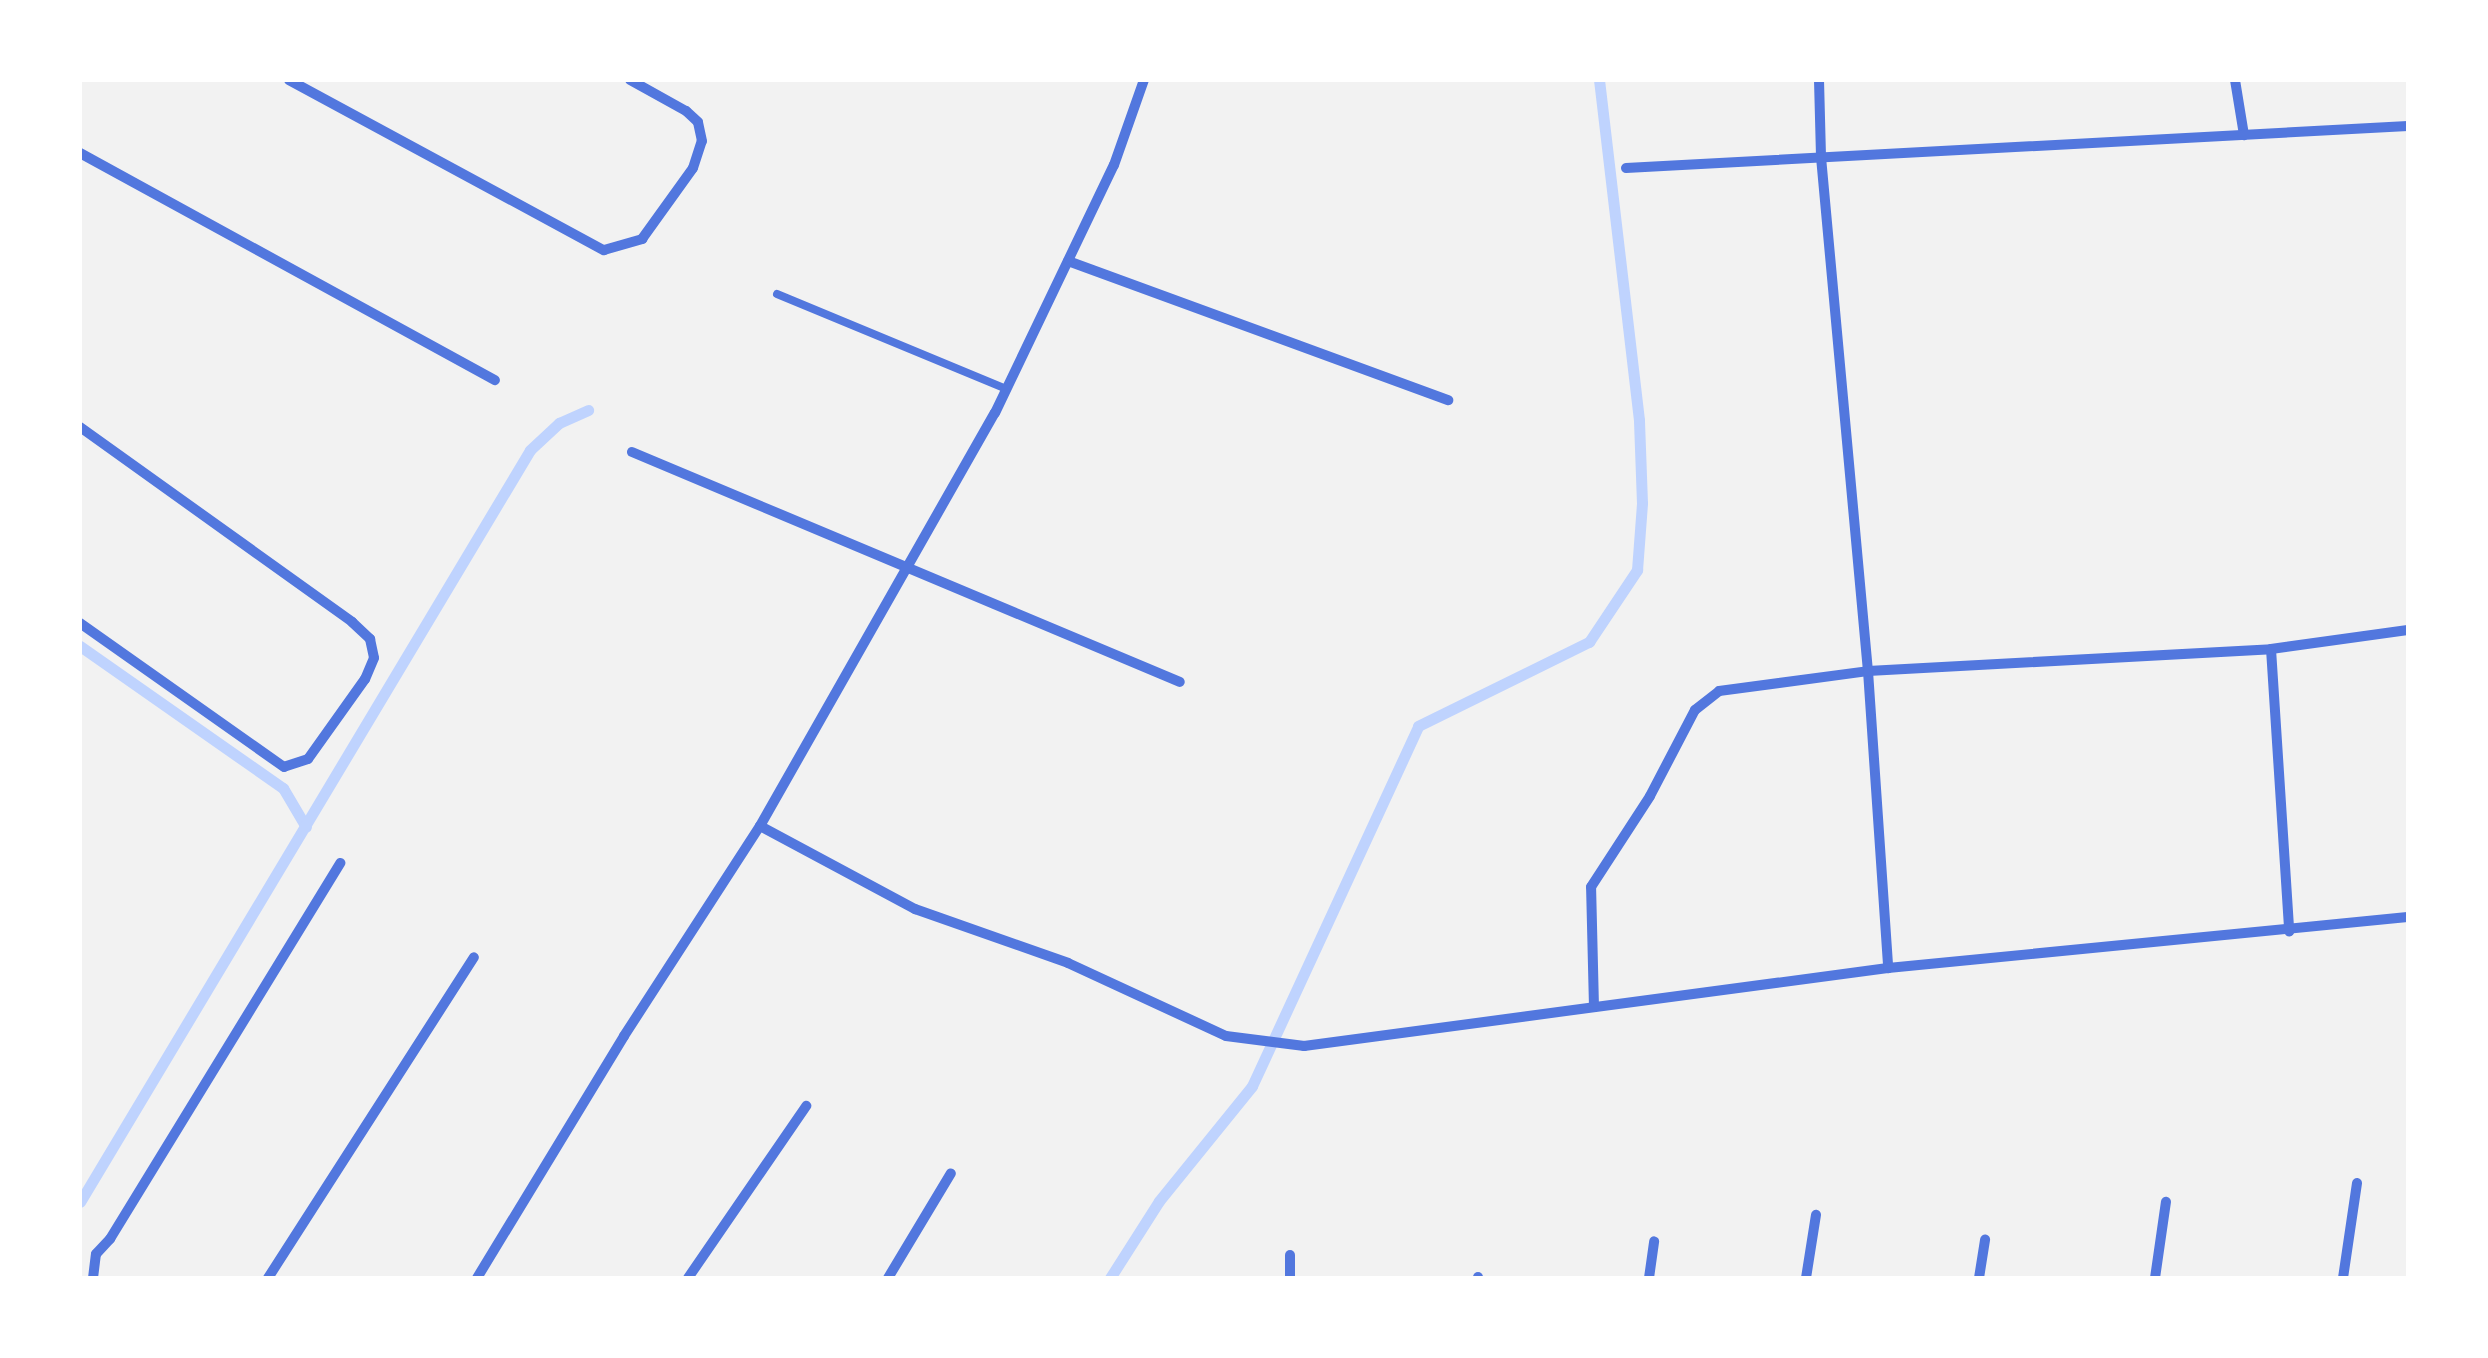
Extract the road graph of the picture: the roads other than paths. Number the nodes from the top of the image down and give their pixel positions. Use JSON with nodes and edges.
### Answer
{"nodes":[{"id":1,"x":289,"y":80,"type":"edge"},
{"id":2,"x":630,"y":80,"type":"edge"},
{"id":3,"x":1145,"y":80,"type":"edge"},
{"id":4,"x":1819,"y":80,"type":"edge"},
{"id":5,"x":2236,"y":80,"type":"edge"},
{"id":6,"x":2408,"y":126,"type":"edge"},
{"id":7,"x":2244,"y":135,"type":"junction"},
{"id":8,"x":80,"y":152,"type":"edge"},
{"id":9,"x":1822,"y":157,"type":"junction"},
{"id":10,"x":1626,"y":168,"type":"dead end"},
{"id":11,"x":1068,"y":262,"type":"junction"},
{"id":12,"x":777,"y":294,"type":"dead end"},
{"id":13,"x":495,"y":380,"type":"dead end"},
{"id":14,"x":1006,"y":390,"type":"junction"},
{"id":15,"x":1448,"y":400,"type":"dead end"},
{"id":16,"x":80,"y":427,"type":"edge"},
{"id":17,"x":632,"y":452,"type":"dead end"},
{"id":18,"x":909,"y":567,"type":"junction"},
{"id":19,"x":80,"y":624,"type":"edge"},
{"id":20,"x":2408,"y":630,"type":"edge"},
{"id":21,"x":2271,"y":649,"type":"junction"},
{"id":22,"x":1868,"y":672,"type":"junction"},
{"id":23,"x":1180,"y":682,"type":"dead end"},
{"id":24,"x":760,"y":826,"type":"junction"},
{"id":25,"x":340,"y":863,"type":"dead end"},
{"id":26,"x":2408,"y":916,"type":"edge"},
{"id":27,"x":2289,"y":931,"type":"junction"},
{"id":28,"x":474,"y":957,"type":"dead end"},
{"id":29,"x":1888,"y":968,"type":"junction"},
{"id":30,"x":1594,"y":1007,"type":"junction"},
{"id":31,"x":806,"y":1106,"type":"dead end"},
{"id":32,"x":951,"y":1173,"type":"dead end"},
{"id":33,"x":2357,"y":1183,"type":"dead end"},
{"id":34,"x":2166,"y":1202,"type":"dead end"},
{"id":35,"x":1816,"y":1215,"type":"dead end"},
{"id":36,"x":1985,"y":1239,"type":"dead end"},
{"id":37,"x":1654,"y":1241,"type":"dead end"},
{"id":38,"x":1290,"y":1255,"type":"dead end"},
{"id":39,"x":92,"y":1278,"type":"edge"},
{"id":40,"x":268,"y":1278,"type":"edge"},
{"id":41,"x":477,"y":1278,"type":"edge"},
{"id":42,"x":688,"y":1278,"type":"edge"},
{"id":43,"x":888,"y":1278,"type":"edge"},
{"id":44,"x":1290,"y":1278,"type":"edge"},
{"id":45,"x":1649,"y":1278,"type":"edge"},
{"id":46,"x":1806,"y":1278,"type":"edge"},
{"id":47,"x":1979,"y":1278,"type":"edge"},
{"id":48,"x":2155,"y":1278,"type":"edge"},
{"id":49,"x":2342,"y":1278,"type":"edge"}],
"edges":[{"from":1,"to":2,"type":"street"},
{"from":3,"to":11,"type":"street"},
{"from":4,"to":9,"type":"street"},
{"from":5,"to":7,"type":"street"},
{"from":6,"to":7,"type":"street"},
{"from":7,"to":9,"type":"street"},
{"from":8,"to":13,"type":"street"},
{"from":9,"to":10,"type":"street"},
{"from":9,"to":22,"type":"street"},
{"from":11,"to":14,"type":"street"},
{"from":11,"to":15,"type":"street"},
{"from":12,"to":14,"type":"lane"},
{"from":14,"to":18,"type":"street"},
{"from":16,"to":19,"type":"street"},
{"from":17,"to":18,"type":"street"},
{"from":18,"to":23,"type":"street"},
{"from":18,"to":24,"type":"street"},
{"from":20,"to":21,"type":"street"},
{"from":21,"to":22,"type":"street"},
{"from":21,"to":27,"type":"street"},
{"from":22,"to":29,"type":"street"},
{"from":22,"to":30,"type":"street"},
{"from":24,"to":30,"type":"street"},
{"from":24,"to":41,"type":"street"},
{"from":25,"to":39,"type":"street"},
{"from":26,"to":27,"type":"street"},
{"from":27,"to":29,"type":"street"},
{"from":28,"to":40,"type":"street"},
{"from":29,"to":30,"type":"street"},
{"from":31,"to":42,"type":"street"},
{"from":32,"to":43,"type":"street"},
{"from":33,"to":49,"type":"street"},
{"from":34,"to":48,"type":"street"},
{"from":35,"to":46,"type":"street"},
{"from":36,"to":47,"type":"street"},
{"from":37,"to":45,"type":"street"},
{"from":38,"to":44,"type":"street"}]}
